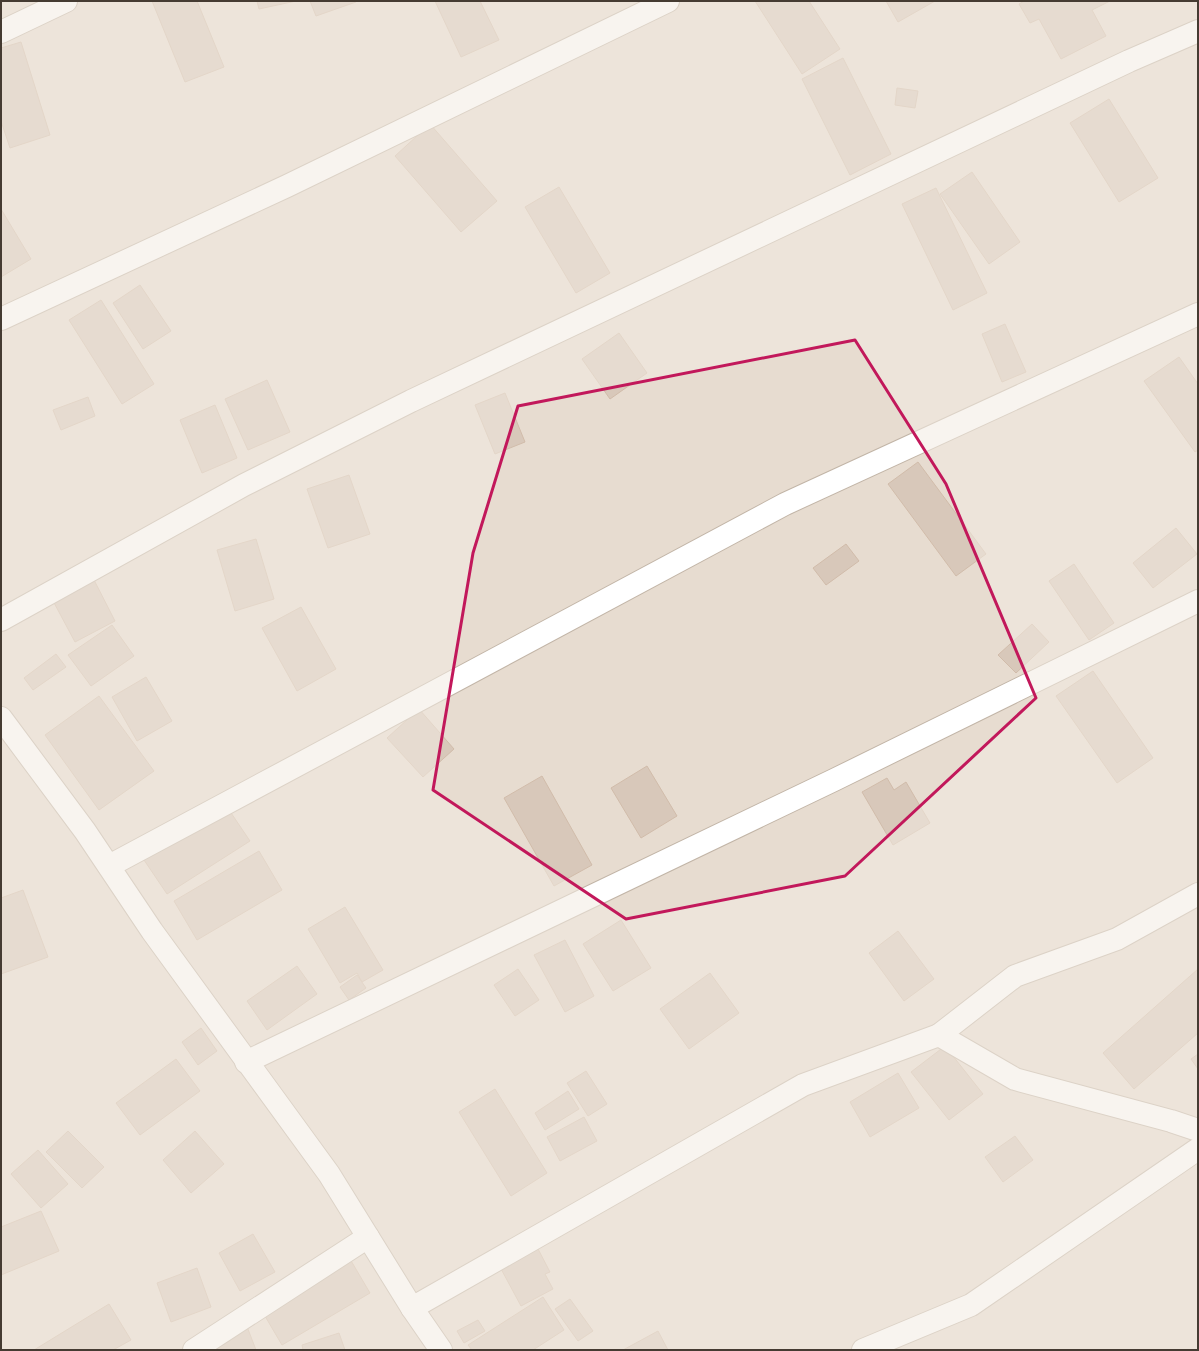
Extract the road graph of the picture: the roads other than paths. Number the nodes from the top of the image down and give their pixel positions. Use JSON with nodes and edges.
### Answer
{"nodes":[{"id":1,"x":66,"y":1,"type":"edge"},
{"id":2,"x":668,"y":1,"type":"edge"},
{"id":3,"x":1198,"y":30,"type":"edge"},
{"id":4,"x":1,"y":32,"type":"edge"},
{"id":5,"x":1198,"y":314,"type":"edge"},
{"id":6,"x":1,"y":319,"type":"edge"},
{"id":7,"x":1198,"y":601,"type":"edge"},
{"id":8,"x":1,"y":620,"type":"edge"},
{"id":9,"x":1,"y":718,"type":"edge"},
{"id":10,"x":109,"y":866,"type":"junction"},
{"id":11,"x":1198,"y":894,"type":"edge"},
{"id":12,"x":939,"y":1035,"type":"junction"},
{"id":13,"x":246,"y":1062,"type":"junction"},
{"id":14,"x":1198,"y":1130,"type":"edge"},
{"id":15,"x":1198,"y":1149,"type":"edge"},
{"id":16,"x":368,"y":1237,"type":"junction"},
{"id":17,"x":412,"y":1308,"type":"junction"},
{"id":18,"x":194,"y":1350,"type":"edge"},
{"id":19,"x":441,"y":1350,"type":"edge"},
{"id":20,"x":863,"y":1350,"type":"edge"}],
"edges":[{"from":1,"to":4,"type":"street"},
{"from":2,"to":6,"type":"street"},
{"from":3,"to":8,"type":"street"},
{"from":5,"to":10,"type":"street"},
{"from":7,"to":13,"type":"street"},
{"from":9,"to":10,"type":"street"},
{"from":10,"to":13,"type":"street"},
{"from":11,"to":12,"type":"street"},
{"from":12,"to":14,"type":"street"},
{"from":12,"to":17,"type":"street"},
{"from":13,"to":16,"type":"street"},
{"from":15,"to":20,"type":"street"},
{"from":16,"to":17,"type":"street"},
{"from":16,"to":18,"type":"street"},
{"from":17,"to":19,"type":"street"}]}
